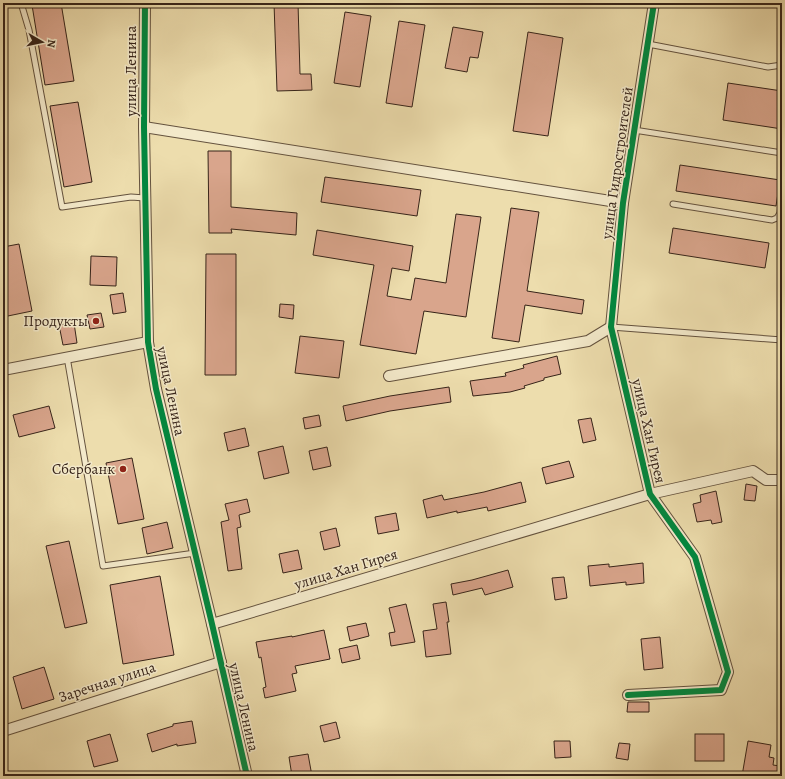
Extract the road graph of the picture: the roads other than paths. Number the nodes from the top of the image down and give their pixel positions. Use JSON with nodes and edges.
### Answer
{"nodes":[{"id":1,"x":21,"y":3,"type":"edge"},
{"id":2,"x":145,"y":3,"type":"edge"},
{"id":3,"x":654,"y":3,"type":"edge"},
{"id":4,"x":648,"y":44,"type":"junction"},
{"id":5,"x":782,"y":65,"type":"edge"},
{"id":6,"x":144,"y":127,"type":"junction"},
{"id":7,"x":634,"y":130,"type":"junction"},
{"id":8,"x":782,"y":153,"type":"edge"},
{"id":9,"x":782,"y":197,"type":"edge"},
{"id":10,"x":145,"y":198,"type":"junction"},
{"id":11,"x":623,"y":202,"type":"junction"},
{"id":12,"x":673,"y":204,"type":"dead end"},
{"id":13,"x":611,"y":327,"type":"junction"},
{"id":14,"x":782,"y":340,"type":"edge"},
{"id":15,"x":148,"y":342,"type":"junction"},
{"id":16,"x":67,"y":357,"type":"junction"},
{"id":17,"x":3,"y":370,"type":"edge"},
{"id":18,"x":389,"y":376,"type":"dead end"},
{"id":19,"x":782,"y":480,"type":"edge"},
{"id":20,"x":650,"y":494,"type":"junction"},
{"id":21,"x":195,"y":553,"type":"junction"},
{"id":22,"x":212,"y":624,"type":"junction"},
{"id":23,"x":221,"y":662,"type":"junction"},
{"id":24,"x":628,"y":694,"type":"dead end"},
{"id":25,"x":3,"y":731,"type":"edge"},
{"id":26,"x":247,"y":776,"type":"edge"}],
"edges":[{"from":1,"to":10,"type":"lane"},
{"from":2,"to":6,"type":"street","name":"улица Ленина"},
{"from":3,"to":4,"type":"street","name":"улица Гидростроителей"},
{"from":4,"to":5,"type":"lane"},
{"from":4,"to":7,"type":"street","name":"улица Гидростроителей"},
{"from":6,"to":10,"type":"street","name":"улица Ленина"},
{"from":6,"to":11,"type":"street"},
{"from":7,"to":8,"type":"lane"},
{"from":7,"to":11,"type":"street","name":"улица Гидростроителей"},
{"from":9,"to":12,"type":"lane"},
{"from":10,"to":15,"type":"street","name":"улица Ленина"},
{"from":11,"to":13,"type":"street","name":"улица Гидростроителей"},
{"from":13,"to":14,"type":"lane"},
{"from":13,"to":18,"type":"street"},
{"from":13,"to":20,"type":"street","name":"улица Хан Гирея"},
{"from":15,"to":16,"type":"street"},
{"from":15,"to":21,"type":"street","name":"улица Ленина"},
{"from":16,"to":17,"type":"street"},
{"from":16,"to":21,"type":"lane"},
{"from":19,"to":20,"type":"street","name":"улица Хан Гирея"},
{"from":20,"to":22,"type":"street","name":"улица Хан Гирея"},
{"from":20,"to":24,"type":"street","name":"улица Хан Гирея"},
{"from":21,"to":22,"type":"street","name":"улица Ленина"},
{"from":22,"to":23,"type":"street","name":"улица Ленина"},
{"from":23,"to":25,"type":"street","name":"Заречная улица"},
{"from":23,"to":26,"type":"street","name":"улица Ленина"}]}
